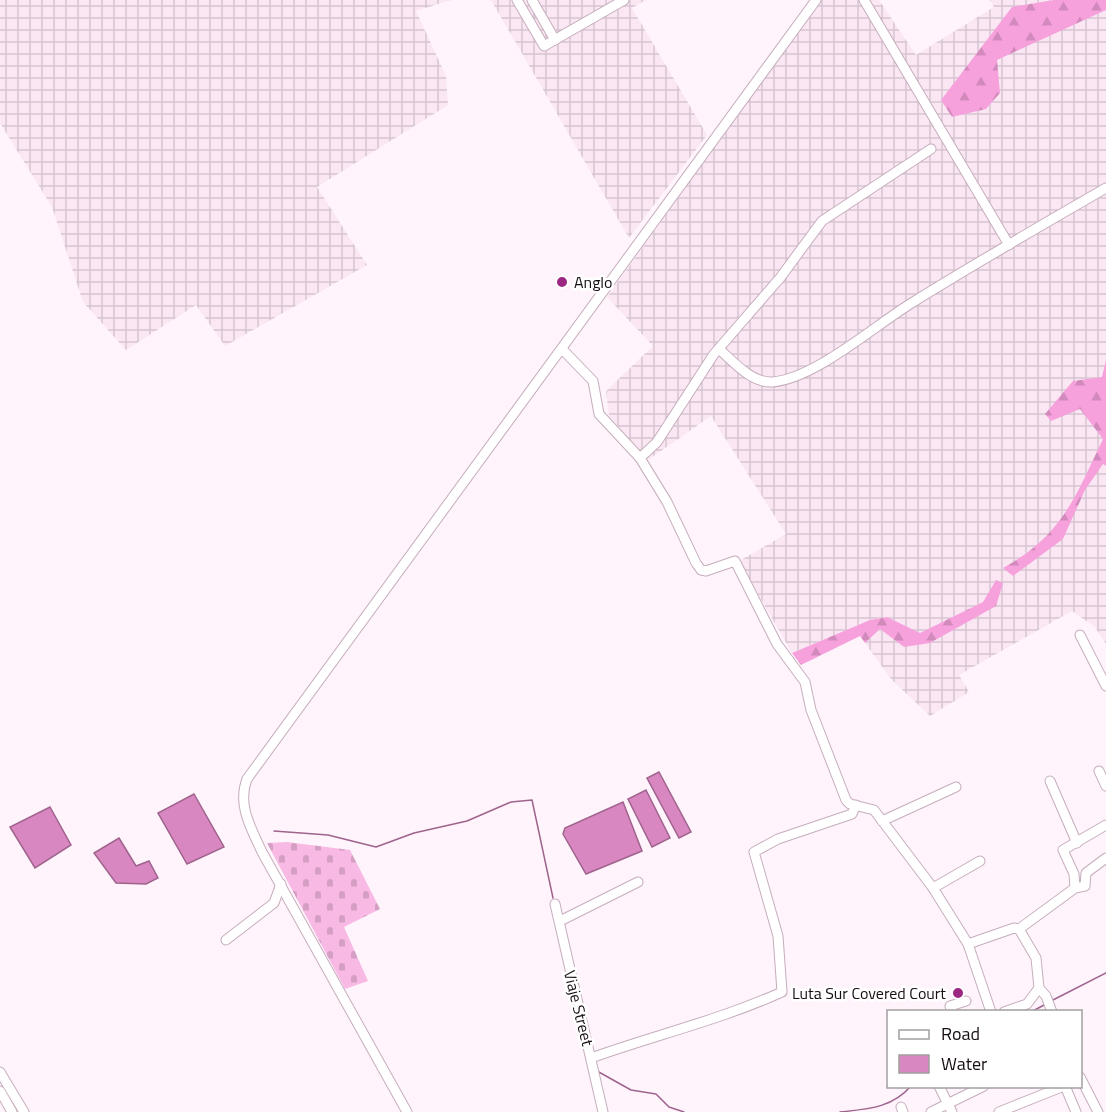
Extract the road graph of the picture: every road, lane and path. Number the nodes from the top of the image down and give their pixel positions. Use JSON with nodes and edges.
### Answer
{"nodes":[{"id":1,"x":517,"y":0,"type":"edge"},
{"id":2,"x":532,"y":0,"type":"edge"},
{"id":3,"x":624,"y":0,"type":"edge"},
{"id":4,"x":816,"y":0,"type":"edge"},
{"id":5,"x":864,"y":0,"type":"edge"},
{"id":6,"x":555,"y":40,"type":"junction"},
{"id":7,"x":931,"y":149,"type":"dead end"},
{"id":8,"x":1106,"y":188,"type":"edge"},
{"id":9,"x":1009,"y":245,"type":"junction"},
{"id":10,"x":562,"y":349,"type":"junction"},
{"id":11,"x":719,"y":349,"type":"junction"},
{"id":12,"x":640,"y":458,"type":"junction"},
{"id":13,"x":1080,"y":635,"type":"dead end"},
{"id":14,"x":1106,"y":686,"type":"edge"},
{"id":15,"x":1099,"y":771,"type":"dead end"},
{"id":16,"x":1050,"y":781,"type":"dead end"},
{"id":17,"x":1106,"y":786,"type":"edge"},
{"id":18,"x":956,"y":787,"type":"dead end"},
{"id":19,"x":856,"y":805,"type":"junction"},
{"id":20,"x":882,"y":820,"type":"junction"},
{"id":21,"x":1106,"y":825,"type":"edge"},
{"id":22,"x":1077,"y":843,"type":"junction"},
{"id":23,"x":1106,"y":858,"type":"edge"},
{"id":24,"x":980,"y":861,"type":"dead end"},
{"id":25,"x":638,"y":882,"type":"dead end"},
{"id":26,"x":281,"y":884,"type":"junction"},
{"id":27,"x":933,"y":888,"type":"junction"},
{"id":28,"x":1074,"y":888,"type":"junction"},
{"id":29,"x":555,"y":904,"type":"dead end"},
{"id":30,"x":560,"y":921,"type":"junction"},
{"id":31,"x":1019,"y":929,"type":"junction"},
{"id":32,"x":226,"y":940,"type":"dead end"},
{"id":33,"x":968,"y":944,"type":"junction"},
{"id":34,"x":1039,"y":988,"type":"junction"},
{"id":35,"x":966,"y":1001,"type":"dead end"},
{"id":36,"x":952,"y":1010,"type":"edge"},
{"id":37,"x":991,"y":1010,"type":"edge"},
{"id":38,"x":1007,"y":1010,"type":"edge"},
{"id":39,"x":1052,"y":1010,"type":"edge"},
{"id":40,"x":591,"y":1058,"type":"junction"},
{"id":41,"x":0,"y":1072,"type":"edge"},
{"id":42,"x":1082,"y":1081,"type":"edge"},
{"id":43,"x":940,"y":1088,"type":"edge"},
{"id":44,"x":981,"y":1088,"type":"edge"},
{"id":45,"x":1059,"y":1088,"type":"edge"},
{"id":46,"x":1065,"y":1088,"type":"edge"},
{"id":47,"x":0,"y":1091,"type":"edge"},
{"id":48,"x":950,"y":1107,"type":"edge"},
{"id":49,"x":12,"y":1112,"type":"edge"},
{"id":50,"x":24,"y":1112,"type":"edge"},
{"id":51,"x":407,"y":1112,"type":"edge"},
{"id":52,"x":603,"y":1112,"type":"edge"},
{"id":53,"x":930,"y":1112,"type":"edge"},
{"id":54,"x":999,"y":1112,"type":"edge"},
{"id":55,"x":1075,"y":1112,"type":"edge"},
{"id":56,"x":1098,"y":1112,"type":"edge"}],
"edges":[{"from":1,"to":6,"type":"street"},
{"from":2,"to":6,"type":"street"},
{"from":3,"to":6,"type":"street"},
{"from":4,"to":10,"type":"street"},
{"from":5,"to":9,"type":"street"},
{"from":7,"to":11,"type":"street"},
{"from":8,"to":9,"type":"street"},
{"from":9,"to":11,"type":"street"},
{"from":10,"to":12,"type":"street"},
{"from":10,"to":26,"type":"street"},
{"from":11,"to":12,"type":"street"},
{"from":12,"to":19,"type":"street"},
{"from":13,"to":14,"type":"street"},
{"from":15,"to":17,"type":"street"},
{"from":16,"to":22,"type":"street"},
{"from":18,"to":20,"type":"street"},
{"from":19,"to":20,"type":"street"},
{"from":19,"to":40,"type":"street"},
{"from":20,"to":27,"type":"street"},
{"from":21,"to":22,"type":"street"},
{"from":22,"to":28,"type":"street"},
{"from":23,"to":28,"type":"street"},
{"from":24,"to":27,"type":"street"},
{"from":25,"to":30,"type":"street"},
{"from":26,"to":32,"type":"street"},
{"from":26,"to":51,"type":"street"},
{"from":27,"to":33,"type":"street"},
{"from":28,"to":31,"type":"street"},
{"from":29,"to":30,"type":"street","name":"Viaje Street"},
{"from":30,"to":40,"type":"street","name":"Viaje Street"},
{"from":31,"to":33,"type":"street"},
{"from":31,"to":34,"type":"street"},
{"from":33,"to":37,"type":"street"},
{"from":34,"to":38,"type":"street"},
{"from":34,"to":39,"type":"street"},
{"from":35,"to":36,"type":"street"},
{"from":40,"to":52,"type":"street","name":"Viaje Street"},
{"from":41,"to":50,"type":"street"},
{"from":42,"to":56,"type":"street"},
{"from":43,"to":48,"type":"street"},
{"from":44,"to":48,"type":"street"},
{"from":45,"to":54,"type":"street"},
{"from":46,"to":55,"type":"street"},
{"from":47,"to":49,"type":"street"},
{"from":48,"to":53,"type":"street"}]}
